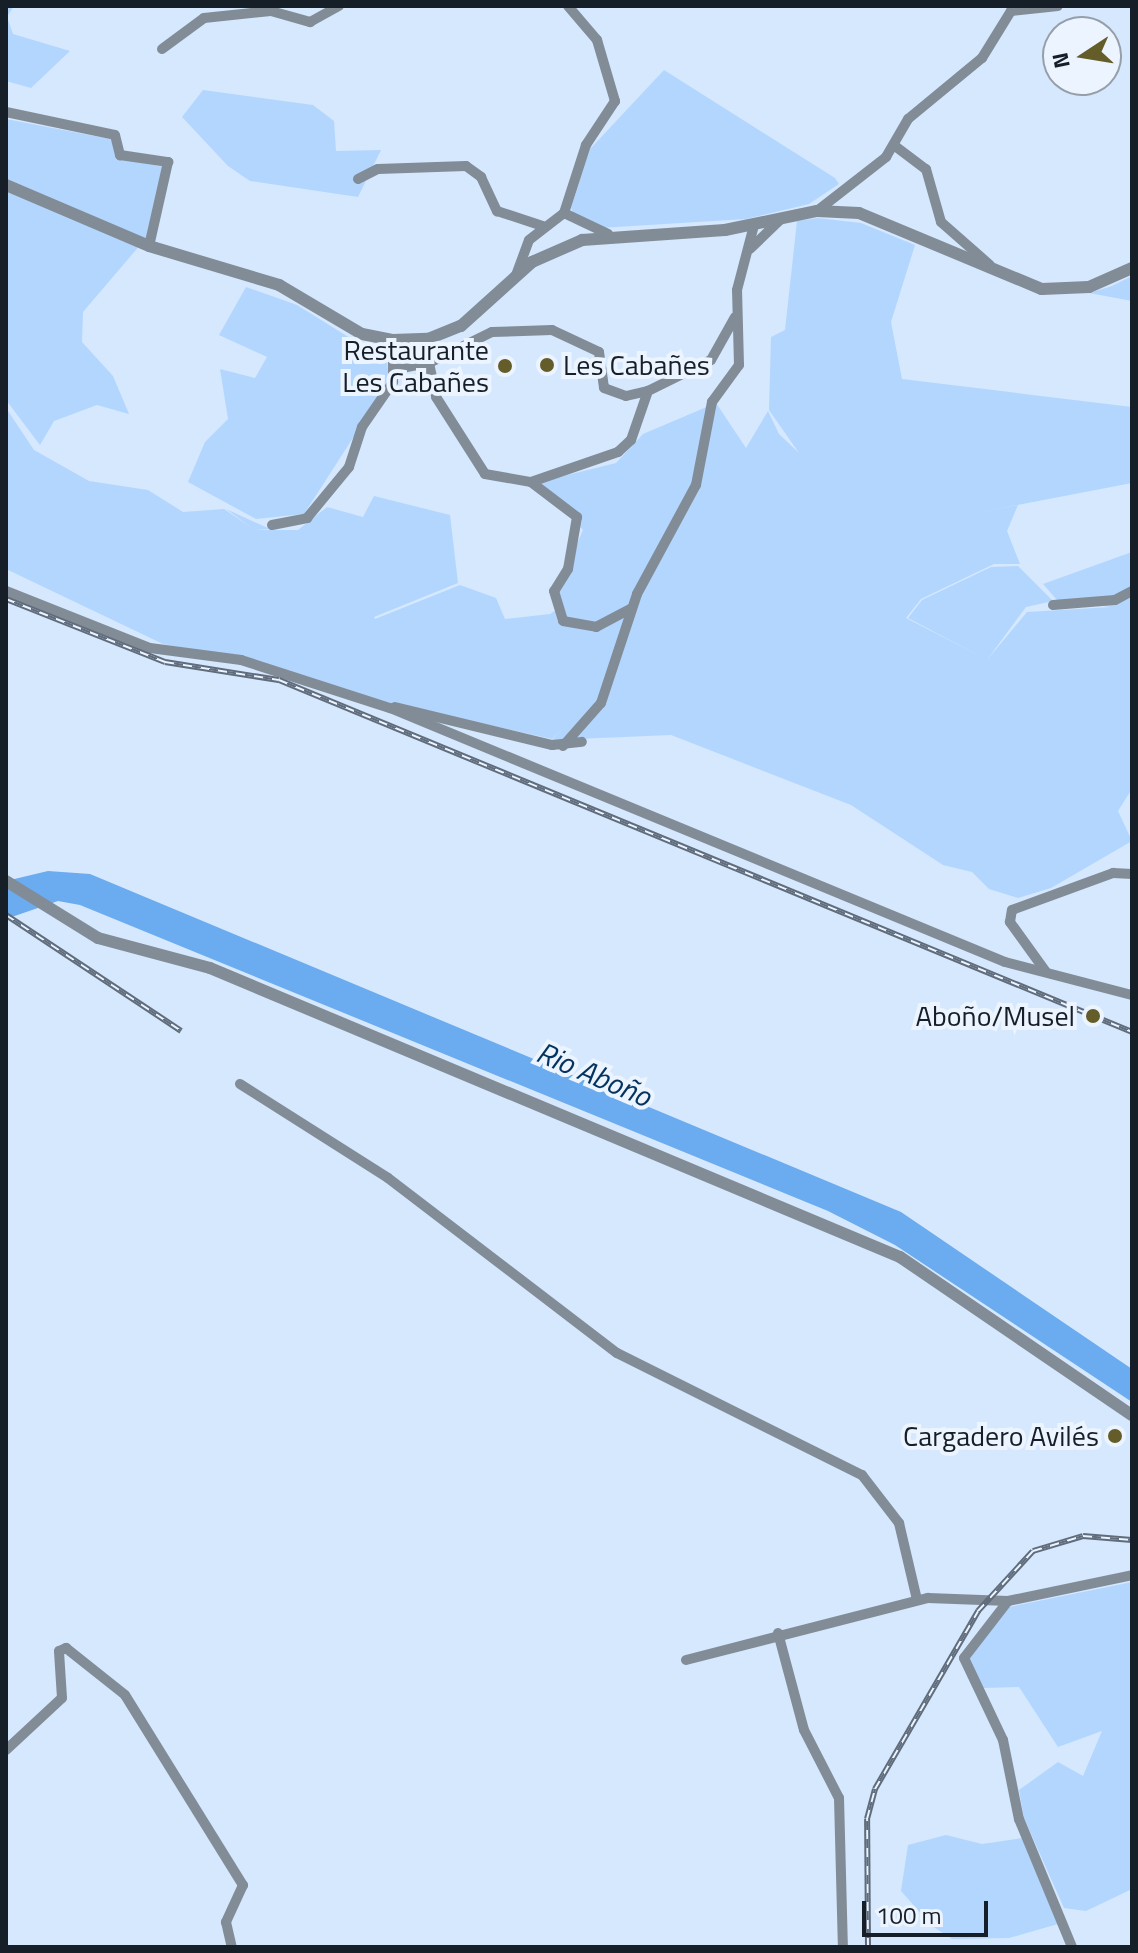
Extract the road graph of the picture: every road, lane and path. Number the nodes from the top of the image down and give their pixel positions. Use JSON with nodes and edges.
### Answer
{"nodes":[{"id":1,"x":339,"y":6,"type":"edge"},
{"id":2,"x":568,"y":6,"type":"edge"},
{"id":3,"x":1058,"y":6,"type":"edge"},
{"id":4,"x":266,"y":8,"type":"edge"},
{"id":5,"x":162,"y":49,"type":"dead end"},
{"id":6,"x":6,"y":112,"type":"edge"},
{"id":7,"x":895,"y":146,"type":"junction"},
{"id":8,"x":358,"y":179,"type":"dead end"},
{"id":9,"x":6,"y":185,"type":"edge"},
{"id":10,"x":817,"y":211,"type":"junction"},
{"id":11,"x":564,"y":213,"type":"junction"},
{"id":12,"x":781,"y":219,"type":"junction"},
{"id":13,"x":754,"y":225,"type":"junction"},
{"id":14,"x":543,"y":226,"type":"junction"},
{"id":15,"x":608,"y":234,"type":"junction"},
{"id":16,"x":149,"y":246,"type":"junction"},
{"id":17,"x":750,"y":249,"type":"junction"},
{"id":18,"x":1132,"y":268,"type":"edge"},
{"id":19,"x":1001,"y":276,"type":"junction"},
{"id":20,"x":515,"y":278,"type":"junction"},
{"id":21,"x":735,"y":317,"type":"junction"},
{"id":22,"x":393,"y":340,"type":"junction"},
{"id":23,"x":429,"y":363,"type":"junction"},
{"id":24,"x":397,"y":369,"type":"junction"},
{"id":25,"x":648,"y":391,"type":"junction"},
{"id":26,"x":531,"y":482,"type":"junction"},
{"id":27,"x":272,"y":525,"type":"dead end"},
{"id":28,"x":6,"y":591,"type":"edge"},
{"id":29,"x":1132,"y":591,"type":"edge"},
{"id":30,"x":1053,"y":605,"type":"dead end"},
{"id":31,"x":632,"y":608,"type":"junction"},
{"id":32,"x":390,"y":708,"type":"junction"},
{"id":33,"x":582,"y":742,"type":"dead end"},
{"id":34,"x":563,"y":746,"type":"junction"},
{"id":35,"x":1132,"y":874,"type":"edge"},
{"id":36,"x":7,"y":882,"type":"edge"},
{"id":37,"x":1046,"y":972,"type":"junction"},
{"id":38,"x":1132,"y":995,"type":"edge"},
{"id":39,"x":240,"y":1084,"type":"dead end"},
{"id":40,"x":1132,"y":1415,"type":"edge"},
{"id":41,"x":1132,"y":1575,"type":"edge"},
{"id":42,"x":917,"y":1600,"type":"junction"},
{"id":43,"x":1008,"y":1601,"type":"junction"},
{"id":44,"x":778,"y":1633,"type":"junction"},
{"id":45,"x":686,"y":1660,"type":"dead end"},
{"id":46,"x":6,"y":1750,"type":"edge"},
{"id":47,"x":232,"y":1947,"type":"edge"},
{"id":48,"x":843,"y":1947,"type":"edge"},
{"id":49,"x":1072,"y":1947,"type":"edge"}],
"edges":[{"from":1,"to":4,"type":"street"},
{"from":2,"to":11,"type":"street"},
{"from":3,"to":7,"type":"street"},
{"from":4,"to":5,"type":"street"},
{"from":6,"to":16,"type":"street"},
{"from":7,"to":10,"type":"street"},
{"from":7,"to":19,"type":"street"},
{"from":8,"to":14,"type":"street"},
{"from":9,"to":16,"type":"street"},
{"from":10,"to":12,"type":"street"},
{"from":10,"to":19,"type":"street"},
{"from":11,"to":14,"type":"street"},
{"from":11,"to":15,"type":"street"},
{"from":12,"to":13,"type":"street"},
{"from":12,"to":17,"type":"street"},
{"from":13,"to":15,"type":"street"},
{"from":13,"to":17,"type":"street"},
{"from":14,"to":20,"type":"street"},
{"from":15,"to":20,"type":"street"},
{"from":16,"to":22,"type":"street"},
{"from":17,"to":21,"type":"street"},
{"from":18,"to":19,"type":"street"},
{"from":20,"to":22,"type":"street"},
{"from":21,"to":25,"type":"street"},
{"from":21,"to":31,"type":"street"},
{"from":22,"to":24,"type":"street"},
{"from":23,"to":24,"type":"street"},
{"from":23,"to":25,"type":"street"},
{"from":23,"to":26,"type":"street"},
{"from":24,"to":27,"type":"street"},
{"from":25,"to":26,"type":"street"},
{"from":26,"to":31,"type":"street"},
{"from":28,"to":32,"type":"street"},
{"from":29,"to":30,"type":"street"},
{"from":31,"to":34,"type":"street"},
{"from":32,"to":34,"type":"street"},
{"from":32,"to":37,"type":"street"},
{"from":33,"to":34,"type":"street"},
{"from":35,"to":37,"type":"street"},
{"from":36,"to":40,"type":"street"},
{"from":37,"to":38,"type":"street"},
{"from":39,"to":42,"type":"street"},
{"from":41,"to":43,"type":"street"},
{"from":42,"to":43,"type":"street"},
{"from":42,"to":44,"type":"street"},
{"from":43,"to":49,"type":"street"},
{"from":44,"to":45,"type":"street"},
{"from":44,"to":48,"type":"street"},
{"from":46,"to":47,"type":"street"}]}
